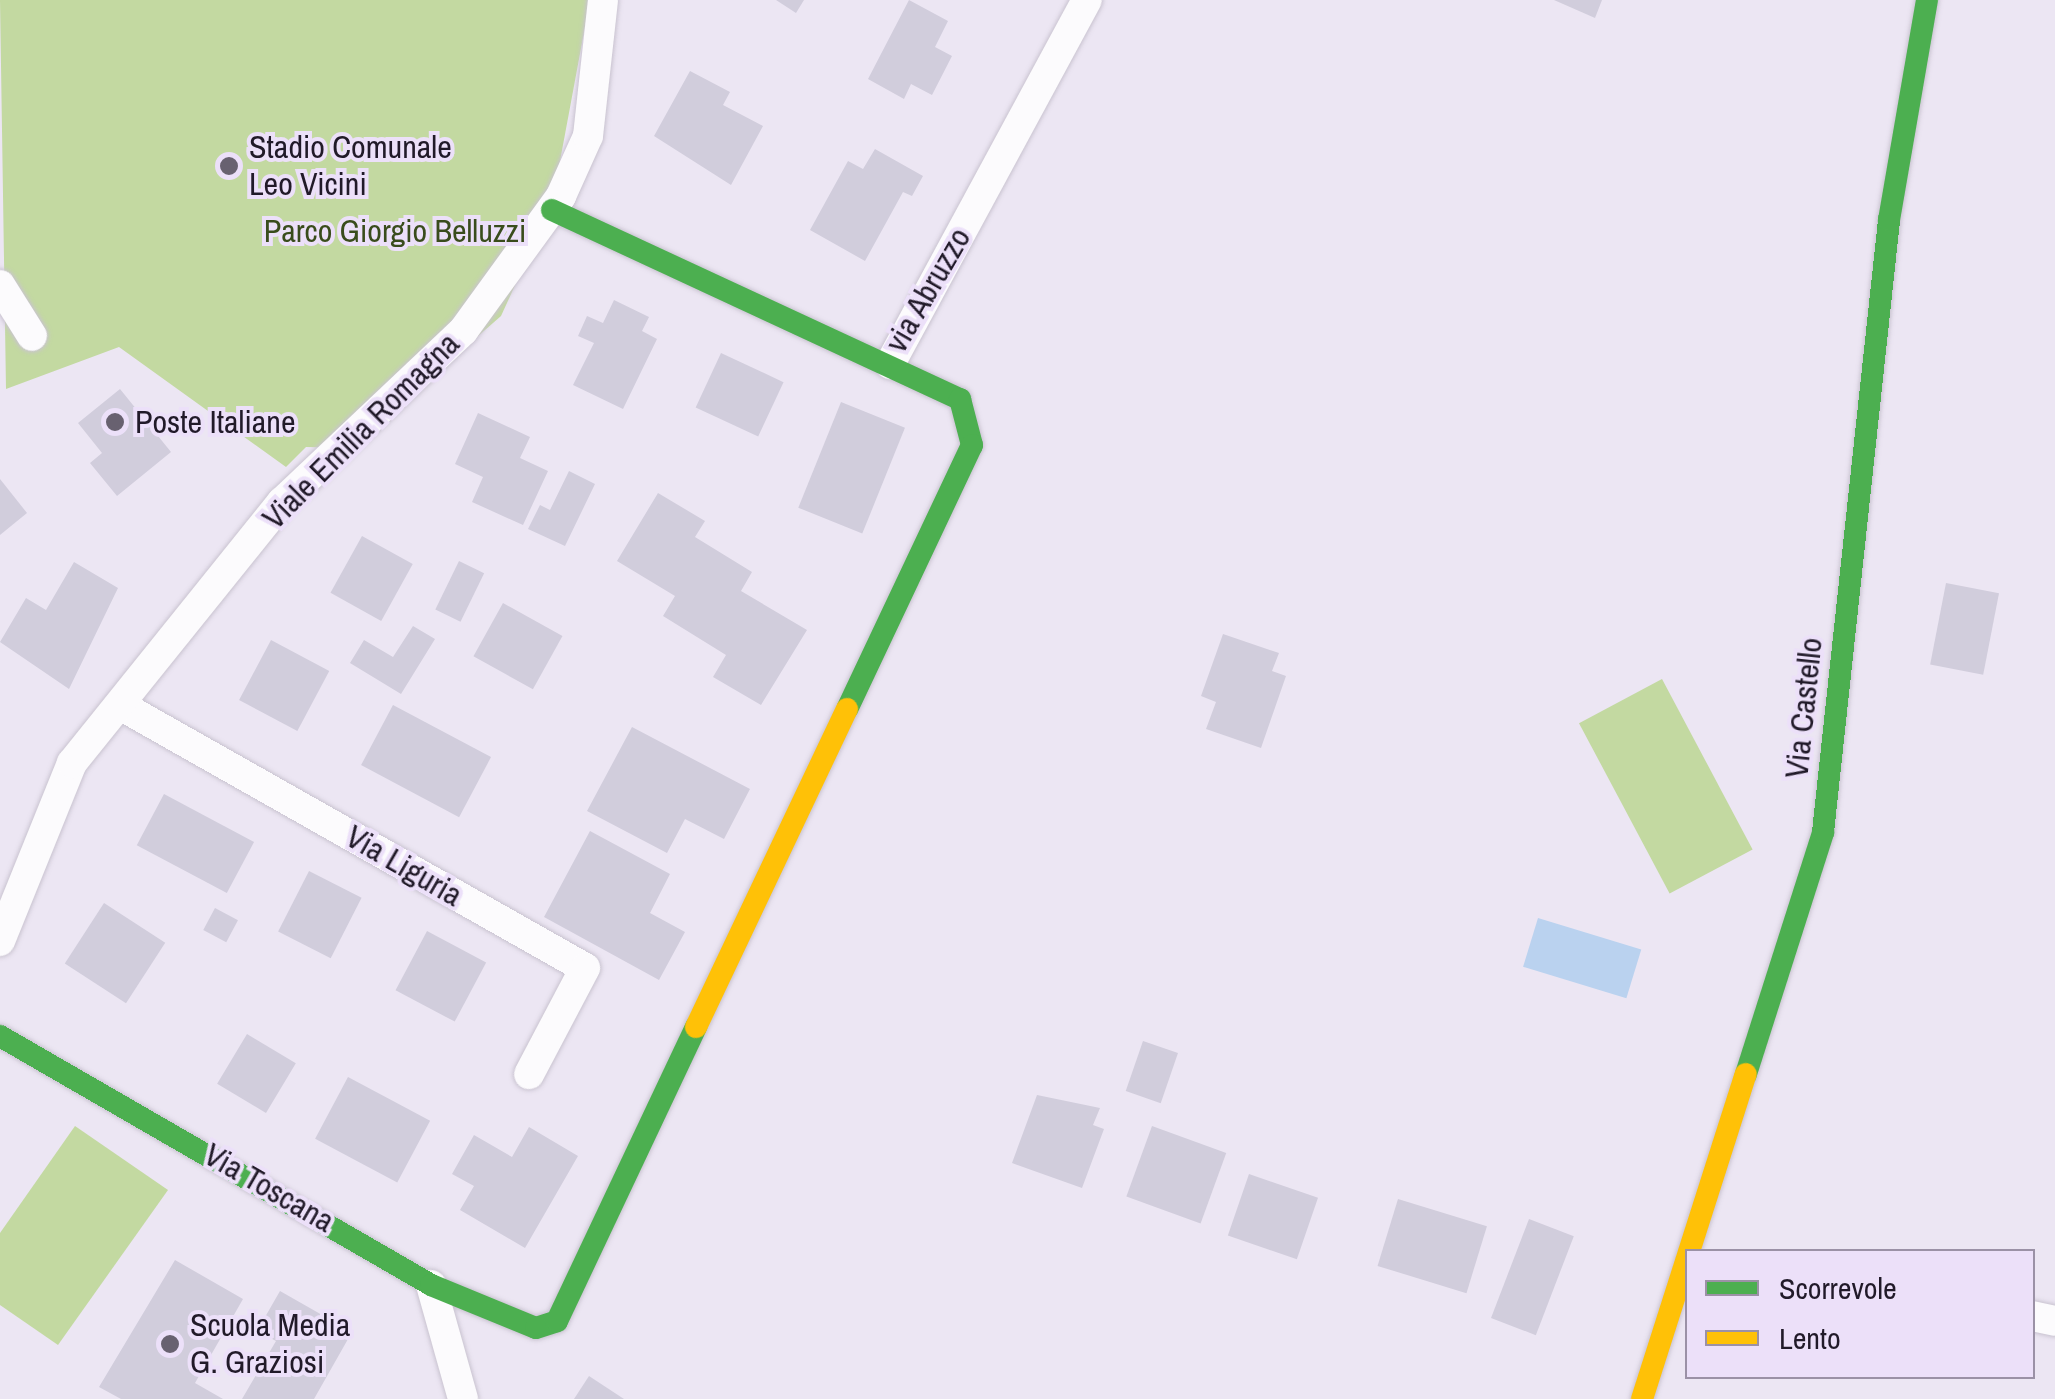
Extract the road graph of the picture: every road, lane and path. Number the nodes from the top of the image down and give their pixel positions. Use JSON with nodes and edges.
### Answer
{"nodes":[{"id":1,"x":603,"y":0,"type":"edge"},
{"id":2,"x":1087,"y":0,"type":"edge"},
{"id":3,"x":1927,"y":0,"type":"edge"},
{"id":4,"x":552,"y":210,"type":"junction"},
{"id":5,"x":0,"y":285,"type":"edge"},
{"id":6,"x":32,"y":336,"type":"dead end"},
{"id":7,"x":890,"y":364,"type":"junction"},
{"id":8,"x":120,"y":705,"type":"junction"},
{"id":9,"x":0,"y":941,"type":"edge"},
{"id":10,"x":0,"y":1036,"type":"edge"},
{"id":11,"x":529,"y":1074,"type":"dead end"},
{"id":12,"x":1688,"y":1249,"type":"edge"},
{"id":13,"x":1685,"y":1258,"type":"edge"},
{"id":14,"x":431,"y":1285,"type":"junction"},
{"id":15,"x":463,"y":1399,"type":"edge"},
{"id":16,"x":1642,"y":1399,"type":"edge"}],
"edges":[{"from":1,"to":4,"type":"street","name":"Viale Emilia Romagna"},
{"from":2,"to":7,"type":"street","name":"via Abruzzo"},
{"from":3,"to":12,"type":"street","name":"Via Castello"},
{"from":4,"to":7,"type":"street","name":"via Abruzzo"},
{"from":4,"to":8,"type":"street","name":"Viale Emilia Romagna"},
{"from":5,"to":6,"type":"street"},
{"from":7,"to":14,"type":"street","name":"Via Toscana"},
{"from":8,"to":9,"type":"street","name":"Viale Emilia Romagna"},
{"from":8,"to":11,"type":"street","name":"Via Liguria"},
{"from":10,"to":14,"type":"street","name":"Via Toscana"},
{"from":13,"to":16,"type":"street","name":"Via Castello"},
{"from":14,"to":15,"type":"street"}]}
